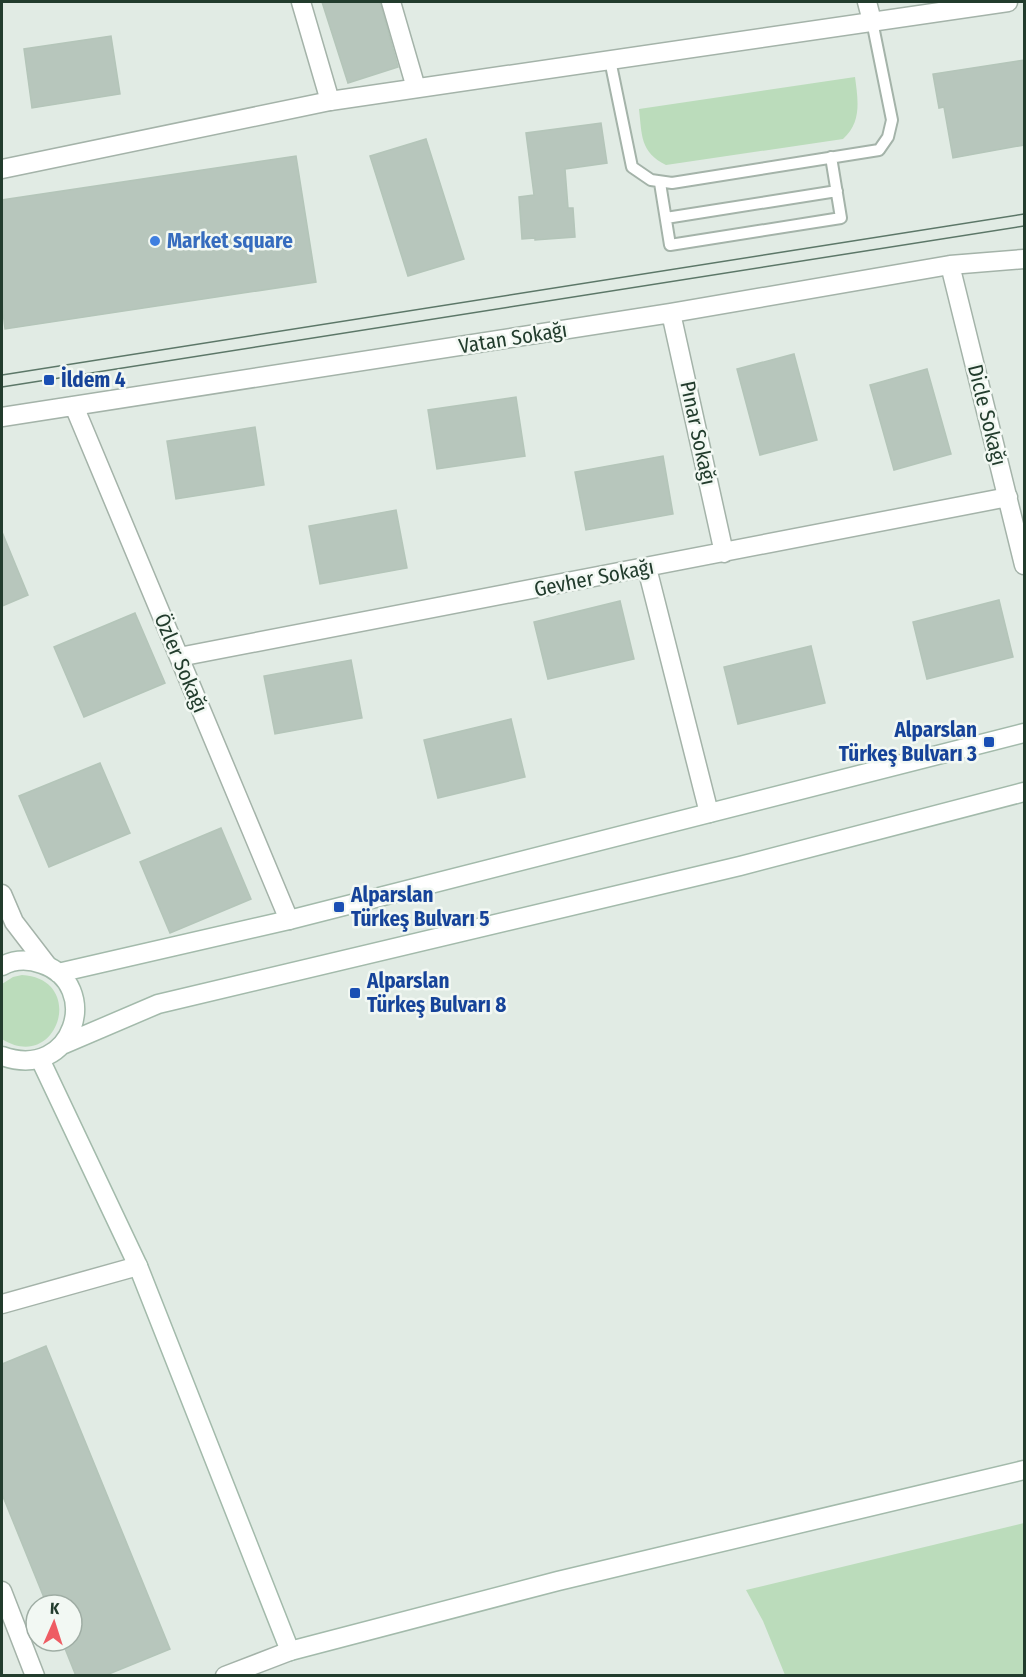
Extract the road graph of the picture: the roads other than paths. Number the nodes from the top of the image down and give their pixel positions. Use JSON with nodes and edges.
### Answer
{"nodes":[{"id":1,"x":300,"y":2,"type":"edge"},
{"id":2,"x":391,"y":2,"type":"edge"},
{"id":3,"x":867,"y":2,"type":"edge"},
{"id":4,"x":1008,"y":2,"type":"edge"},
{"id":5,"x":872,"y":21,"type":"junction"},
{"id":6,"x":610,"y":60,"type":"junction"},
{"id":7,"x":416,"y":88,"type":"junction"},
{"id":8,"x":330,"y":100,"type":"junction"},
{"id":9,"x":831,"y":157,"type":"junction"},
{"id":10,"x":2,"y":169,"type":"edge"},
{"id":11,"x":660,"y":183,"type":"junction"},
{"id":12,"x":837,"y":191,"type":"junction"},
{"id":13,"x":666,"y":218,"type":"junction"},
{"id":14,"x":1024,"y":259,"type":"edge"},
{"id":15,"x":950,"y":265,"type":"junction"},
{"id":16,"x":671,"y":313,"type":"junction"},
{"id":17,"x":74,"y":406,"type":"junction"},
{"id":18,"x":2,"y":417,"type":"edge"},
{"id":19,"x":1008,"y":497,"type":"junction"},
{"id":20,"x":724,"y":553,"type":"junction"},
{"id":21,"x":1024,"y":565,"type":"edge"},
{"id":22,"x":647,"y":568,"type":"junction"},
{"id":23,"x":179,"y":657,"type":"junction"},
{"id":24,"x":1024,"y":733,"type":"edge"},
{"id":25,"x":1024,"y":792,"type":"edge"},
{"id":26,"x":709,"y":813,"type":"junction"},
{"id":27,"x":2,"y":894,"type":"edge"},
{"id":28,"x":289,"y":920,"type":"junction"},
{"id":29,"x":2,"y":966,"type":"edge"},
{"id":30,"x":53,"y":969,"type":"junction"},
{"id":31,"x":62,"y":1045,"type":"junction"},
{"id":32,"x":2,"y":1056,"type":"edge"},
{"id":33,"x":40,"y":1059,"type":"junction"},
{"id":34,"x":138,"y":1266,"type":"junction"},
{"id":35,"x":2,"y":1304,"type":"edge"},
{"id":36,"x":1024,"y":1470,"type":"edge"},
{"id":37,"x":2,"y":1591,"type":"edge"},
{"id":38,"x":290,"y":1652,"type":"junction"},
{"id":39,"x":35,"y":1676,"type":"edge"},
{"id":40,"x":225,"y":1676,"type":"edge"}],
"edges":[{"from":1,"to":8,"type":"street"},
{"from":2,"to":7,"type":"street"},
{"from":3,"to":5,"type":"street"},
{"from":4,"to":5,"type":"street"},
{"from":5,"to":6,"type":"street"},
{"from":5,"to":9,"type":"lane"},
{"from":6,"to":7,"type":"street"},
{"from":6,"to":11,"type":"lane"},
{"from":7,"to":8,"type":"street"},
{"from":8,"to":10,"type":"street"},
{"from":9,"to":11,"type":"lane"},
{"from":9,"to":12,"type":"lane"},
{"from":11,"to":13,"type":"lane"},
{"from":12,"to":13,"type":"lane"},
{"from":12,"to":13,"type":"lane"},
{"from":14,"to":15,"type":"street","name":"Vatan Sokağı"},
{"from":15,"to":16,"type":"street","name":"Vatan Sokağı"},
{"from":15,"to":19,"type":"street","name":"Dicle Sokağı"},
{"from":16,"to":17,"type":"street","name":"Vatan Sokağı"},
{"from":16,"to":20,"type":"street","name":"Pınar Sokağı"},
{"from":17,"to":18,"type":"street","name":"Vatan Sokağı"},
{"from":17,"to":23,"type":"street","name":"Özler Sokağı"},
{"from":19,"to":20,"type":"street","name":"Gevher Sokağı"},
{"from":19,"to":21,"type":"street","name":"Dicle Sokağı"},
{"from":20,"to":22,"type":"street","name":"Gevher Sokağı"},
{"from":22,"to":23,"type":"street","name":"Gevher Sokağı"},
{"from":22,"to":26,"type":"street"},
{"from":23,"to":28,"type":"street","name":"Özler Sokağı"},
{"from":24,"to":26,"type":"street"},
{"from":25,"to":31,"type":"street"},
{"from":26,"to":28,"type":"street"},
{"from":27,"to":30,"type":"street"},
{"from":28,"to":30,"type":"street"},
{"from":29,"to":30,"type":"street"},
{"from":30,"to":31,"type":"street"},
{"from":31,"to":33,"type":"street"},
{"from":32,"to":33,"type":"street"},
{"from":33,"to":34,"type":"street"},
{"from":34,"to":35,"type":"street"},
{"from":34,"to":38,"type":"street"},
{"from":36,"to":38,"type":"street"},
{"from":37,"to":39,"type":"street"},
{"from":38,"to":40,"type":"street"}]}
